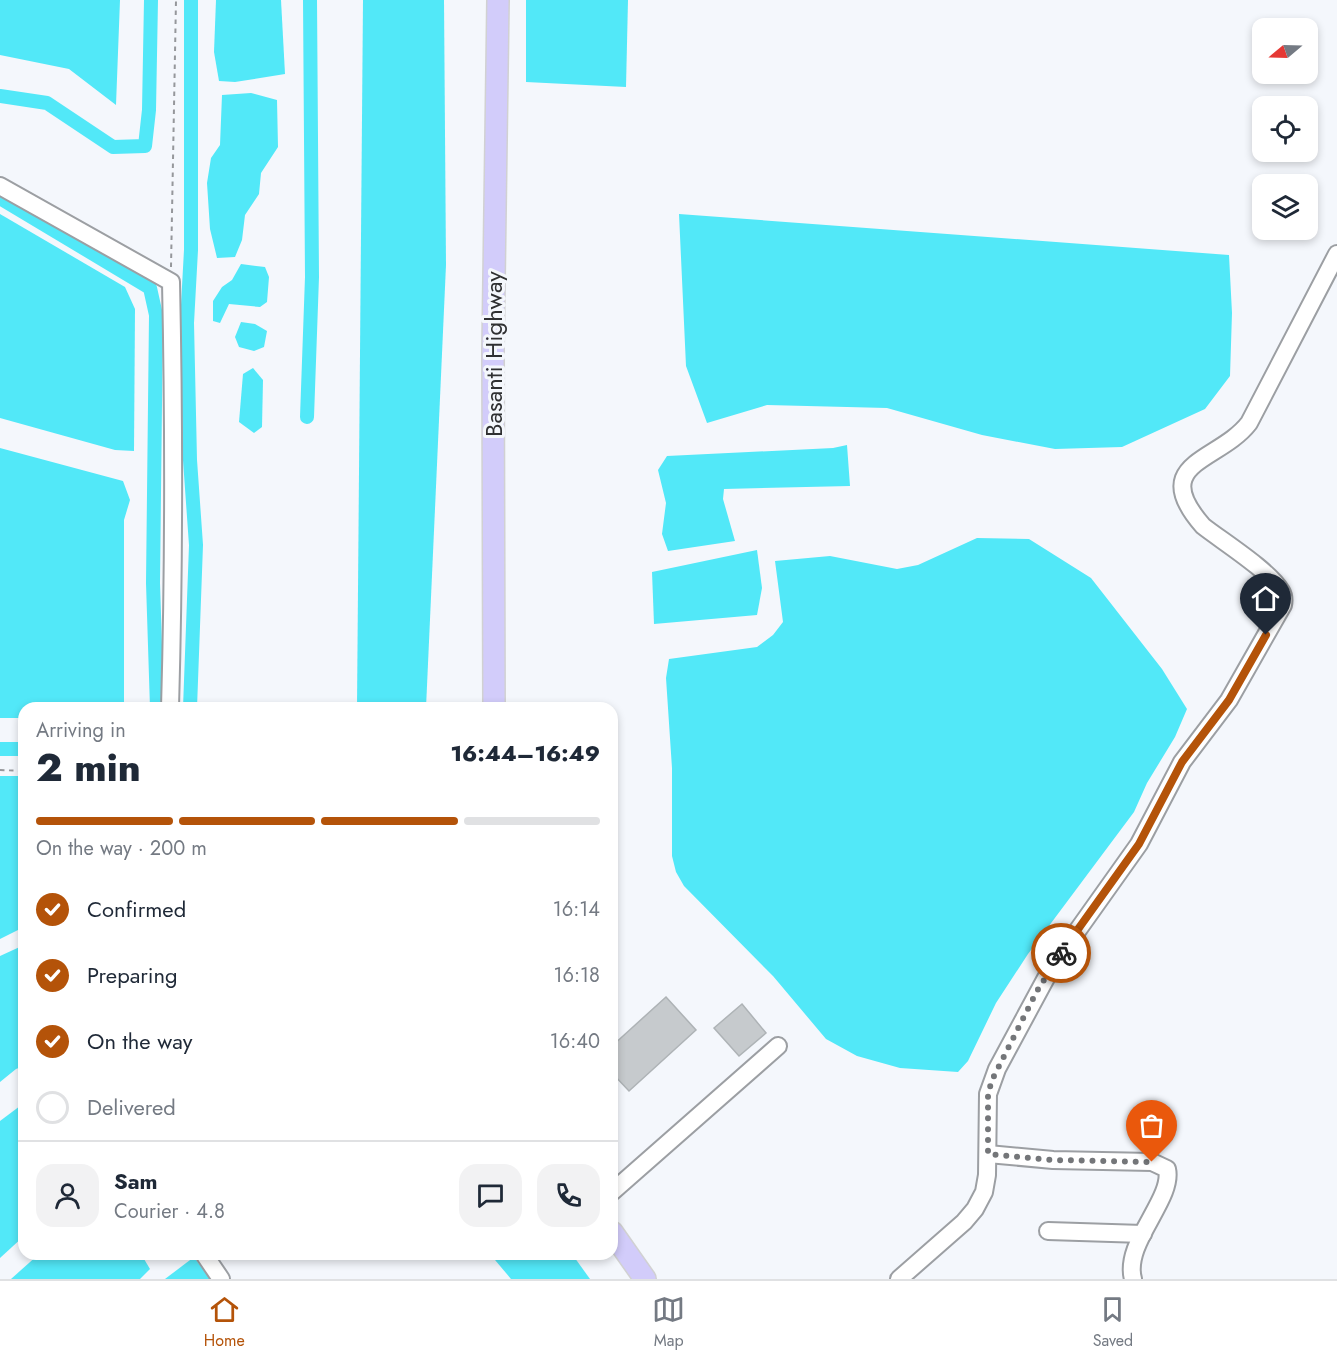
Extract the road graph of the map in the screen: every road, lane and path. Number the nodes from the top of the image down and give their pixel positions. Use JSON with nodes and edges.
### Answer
{"nodes":[{"id":1,"x":176,"y":0,"type":"edge"},
{"id":2,"x":498,"y":0,"type":"edge"},
{"id":3,"x":0,"y":186,"type":"edge"},
{"id":4,"x":1337,"y":254,"type":"edge"},
{"id":5,"x":171,"y":282,"type":"junction"},
{"id":6,"x":170,"y":702,"type":"edge"},
{"id":7,"x":494,"y":702,"type":"edge"},
{"id":8,"x":0,"y":770,"type":"edge"},
{"id":9,"x":18,"y":771,"type":"edge"},
{"id":10,"x":778,"y":1046,"type":"dead end"},
{"id":11,"x":988,"y":1154,"type":"junction"},
{"id":12,"x":618,"y":1187,"type":"edge"},
{"id":13,"x":1048,"y":1231,"type":"dead end"},
{"id":14,"x":1143,"y":1234,"type":"junction"},
{"id":15,"x":618,"y":1241,"type":"edge"},
{"id":16,"x":208,"y":1260,"type":"edge"},
{"id":17,"x":1129,"y":1277,"type":"edge"},
{"id":18,"x":221,"y":1279,"type":"edge"},
{"id":19,"x":645,"y":1279,"type":"edge"},
{"id":20,"x":899,"y":1279,"type":"edge"}],
"edges":[{"from":1,"to":5,"type":"path"},
{"from":2,"to":7,"type":"main road","name":"Basanti Highway"},
{"from":3,"to":5,"type":"street"},
{"from":4,"to":11,"type":"street"},
{"from":5,"to":6,"type":"street"},
{"from":8,"to":9,"type":"path"},
{"from":10,"to":12,"type":"street"},
{"from":11,"to":14,"type":"street"},
{"from":11,"to":20,"type":"street"},
{"from":13,"to":14,"type":"street"},
{"from":14,"to":17,"type":"street"},
{"from":15,"to":19,"type":"main road"},
{"from":16,"to":18,"type":"street"}]}
